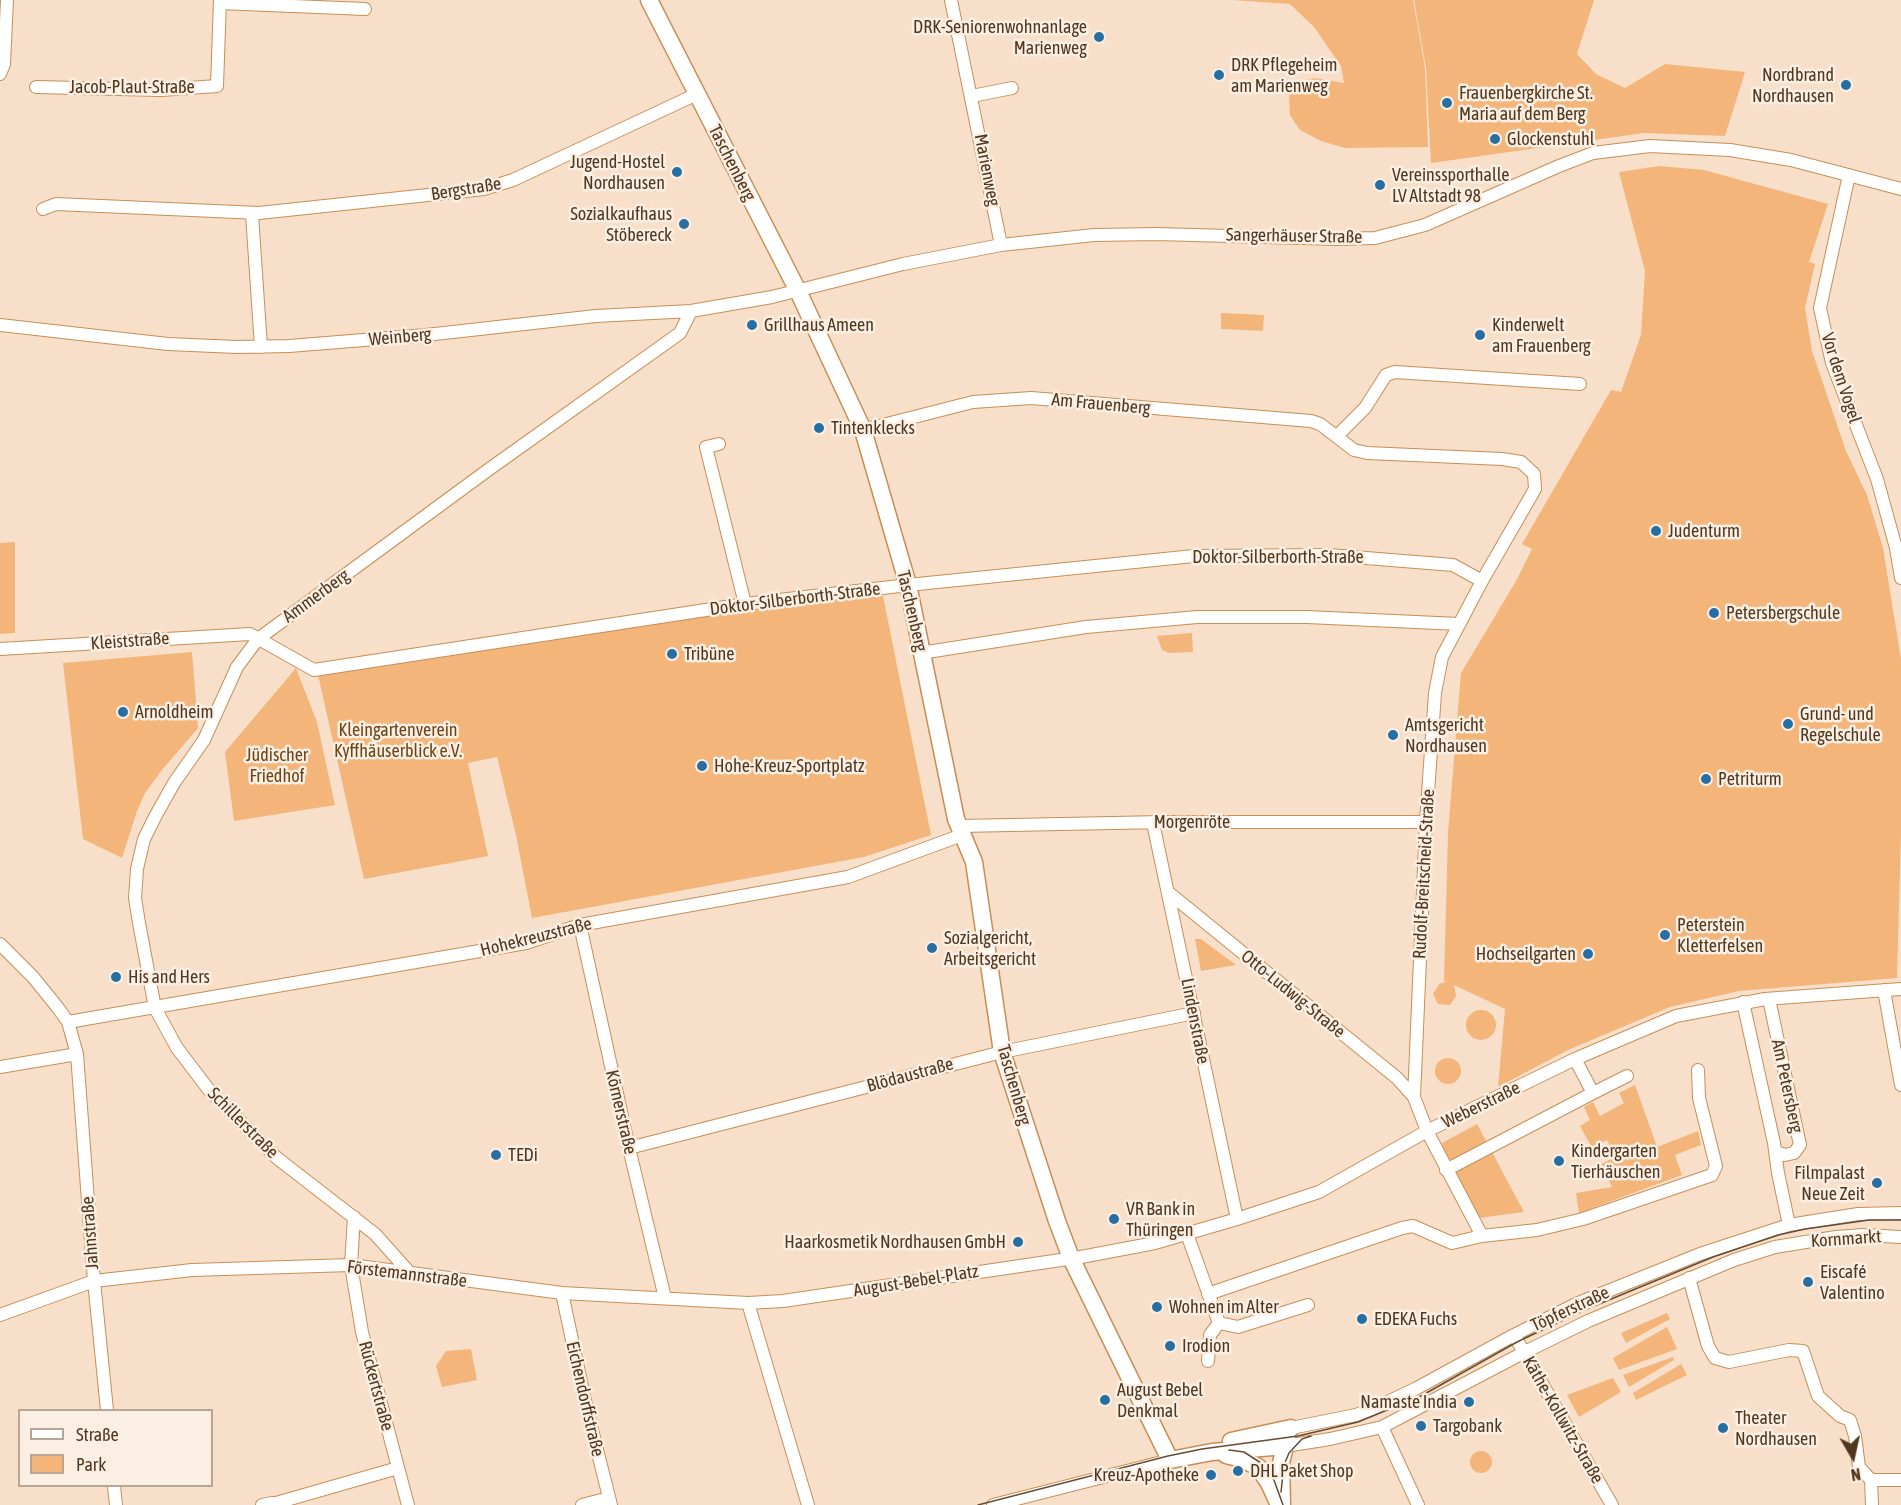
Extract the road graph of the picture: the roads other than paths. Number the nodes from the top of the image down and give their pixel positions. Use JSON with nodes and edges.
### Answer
{"nodes":[{"id":1,"x":7,"y":0,"type":"edge"},
{"id":2,"x":649,"y":0,"type":"edge"},
{"id":3,"x":951,"y":0,"type":"edge"},
{"id":4,"x":220,"y":2,"type":"edge"},
{"id":5,"x":365,"y":9,"type":"dead end"},
{"id":6,"x":0,"y":74,"type":"edge"},
{"id":7,"x":36,"y":87,"type":"dead end"},
{"id":8,"x":1012,"y":88,"type":"dead end"},
{"id":9,"x":697,"y":94,"type":"junction"},
{"id":10,"x":972,"y":96,"type":"junction"},
{"id":11,"x":1849,"y":175,"type":"junction"},
{"id":12,"x":1901,"y":189,"type":"edge"},
{"id":13,"x":44,"y":209,"type":"dead end"},
{"id":14,"x":252,"y":214,"type":"junction"},
{"id":15,"x":1001,"y":245,"type":"junction"},
{"id":16,"x":798,"y":291,"type":"junction"},
{"id":17,"x":691,"y":311,"type":"junction"},
{"id":18,"x":0,"y":326,"type":"edge"},
{"id":19,"x":261,"y":347,"type":"junction"},
{"id":20,"x":1580,"y":384,"type":"dead end"},
{"id":21,"x":863,"y":430,"type":"junction"},
{"id":22,"x":1337,"y":436,"type":"junction"},
{"id":23,"x":719,"y":444,"type":"dead end"},
{"id":24,"x":1901,"y":578,"type":"edge"},
{"id":25,"x":1482,"y":581,"type":"junction"},
{"id":26,"x":908,"y":585,"type":"junction"},
{"id":27,"x":745,"y":604,"type":"junction"},
{"id":28,"x":1459,"y":624,"type":"junction"},
{"id":29,"x":258,"y":639,"type":"junction"},
{"id":30,"x":0,"y":649,"type":"edge"},
{"id":31,"x":921,"y":652,"type":"junction"},
{"id":32,"x":1426,"y":822,"type":"junction"},
{"id":33,"x":1153,"y":823,"type":"junction"},
{"id":34,"x":960,"y":831,"type":"junction"},
{"id":35,"x":1169,"y":893,"type":"junction"},
{"id":36,"x":580,"y":925,"type":"junction"},
{"id":37,"x":0,"y":944,"type":"edge"},
{"id":38,"x":1901,"y":989,"type":"edge"},
{"id":39,"x":1884,"y":990,"type":"junction"},
{"id":40,"x":1769,"y":999,"type":"junction"},
{"id":41,"x":1743,"y":1002,"type":"junction"},
{"id":42,"x":155,"y":1008,"type":"junction"},
{"id":43,"x":1194,"y":1013,"type":"junction"},
{"id":44,"x":68,"y":1023,"type":"junction"},
{"id":45,"x":1002,"y":1052,"type":"junction"},
{"id":46,"x":77,"y":1054,"type":"junction"},
{"id":47,"x":1575,"y":1059,"type":"junction"},
{"id":48,"x":0,"y":1067,"type":"edge"},
{"id":49,"x":1698,"y":1070,"type":"dead end"},
{"id":50,"x":1627,"y":1076,"type":"dead end"},
{"id":51,"x":1901,"y":1085,"type":"edge"},
{"id":52,"x":1593,"y":1093,"type":"junction"},
{"id":53,"x":1414,"y":1097,"type":"junction"},
{"id":54,"x":1426,"y":1131,"type":"junction"},
{"id":55,"x":629,"y":1148,"type":"junction"},
{"id":56,"x":1776,"y":1152,"type":"junction"},
{"id":57,"x":1446,"y":1170,"type":"junction"},
{"id":58,"x":1901,"y":1213,"type":"edge"},
{"id":59,"x":1858,"y":1214,"type":"joint"},
{"id":60,"x":354,"y":1217,"type":"junction"},
{"id":61,"x":1237,"y":1219,"type":"junction"},
{"id":62,"x":1789,"y":1225,"type":"junction"},
{"id":63,"x":1187,"y":1234,"type":"junction"},
{"id":64,"x":1482,"y":1236,"type":"junction"},
{"id":65,"x":1901,"y":1237,"type":"edge"},
{"id":66,"x":1790,"y":1244,"type":"joint"},
{"id":67,"x":1071,"y":1258,"type":"junction"},
{"id":68,"x":351,"y":1265,"type":"junction"},
{"id":69,"x":409,"y":1272,"type":"junction"},
{"id":70,"x":1689,"y":1278,"type":"junction"},
{"id":71,"x":94,"y":1281,"type":"junction"},
{"id":72,"x":562,"y":1293,"type":"junction"},
{"id":73,"x":1208,"y":1294,"type":"junction"},
{"id":74,"x":665,"y":1298,"type":"junction"},
{"id":75,"x":748,"y":1303,"type":"junction"},
{"id":76,"x":1308,"y":1305,"type":"dead end"},
{"id":77,"x":0,"y":1315,"type":"edge"},
{"id":78,"x":1219,"y":1323,"type":"junction"},
{"id":79,"x":1514,"y":1335,"type":"junction"},
{"id":80,"x":1523,"y":1353,"type":"junction"},
{"id":81,"x":1208,"y":1361,"type":"dead end"},
{"id":82,"x":107,"y":1409,"type":"edge"},
{"id":83,"x":1382,"y":1427,"type":"junction"},
{"id":84,"x":1291,"y":1428,"type":"junction"},
{"id":85,"x":1285,"y":1446,"type":"junction"},
{"id":86,"x":1213,"y":1452,"type":"junction"},
{"id":87,"x":1170,"y":1460,"type":"junction"},
{"id":88,"x":398,"y":1468,"type":"junction"},
{"id":89,"x":1871,"y":1480,"type":"junction"},
{"id":90,"x":1901,"y":1480,"type":"edge"},
{"id":91,"x":114,"y":1487,"type":"edge"},
{"id":92,"x":610,"y":1501,"type":"edge"},
{"id":93,"x":270,"y":1504,"type":"edge"},
{"id":94,"x":116,"y":1505,"type":"edge"},
{"id":95,"x":408,"y":1505,"type":"edge"},
{"id":96,"x":582,"y":1505,"type":"edge"},
{"id":97,"x":808,"y":1505,"type":"edge"},
{"id":98,"x":993,"y":1505,"type":"edge"},
{"id":99,"x":1280,"y":1505,"type":"edge"},
{"id":100,"x":1418,"y":1505,"type":"edge"},
{"id":101,"x":1612,"y":1505,"type":"edge"},
{"id":102,"x":1872,"y":1505,"type":"edge"}],
"edges":[{"from":1,"to":6,"type":"street"},
{"from":2,"to":9,"type":"main road","name":"Taschenberg"},
{"from":3,"to":10,"type":"street","name":"Marienweg"},
{"from":4,"to":5,"type":"street","name":"Jacob-Plaut-Straße"},
{"from":4,"to":7,"type":"street","name":"Jacob-Plaut-Straße"},
{"from":8,"to":10,"type":"street"},
{"from":9,"to":14,"type":"street","name":"Bergstraße"},
{"from":9,"to":16,"type":"main road","name":"Taschenberg"},
{"from":10,"to":15,"type":"street","name":"Marienweg"},
{"from":11,"to":12,"type":"street","name":"Sangerhäuser Straße"},
{"from":11,"to":15,"type":"street","name":"Sangerhäuser Straße"},
{"from":11,"to":24,"type":"street","name":"Vor dem Vogel"},
{"from":13,"to":14,"type":"street","name":"Bergstraße"},
{"from":14,"to":19,"type":"street"},
{"from":15,"to":16,"type":"street","name":"Sangerhäuser Straße"},
{"from":16,"to":17,"type":"street","name":"Weinberg"},
{"from":16,"to":21,"type":"main road","name":"Taschenberg"},
{"from":17,"to":19,"type":"street","name":"Weinberg"},
{"from":17,"to":29,"type":"street","name":"Ammerberg"},
{"from":18,"to":19,"type":"street","name":"Weinberg"},
{"from":20,"to":22,"type":"street"},
{"from":21,"to":22,"type":"street","name":"Am Frauenberg"},
{"from":21,"to":26,"type":"main road","name":"Taschenberg"},
{"from":22,"to":25,"type":"street","name":"Am Frauenberg"},
{"from":23,"to":27,"type":"street"},
{"from":25,"to":26,"type":"street","name":"Doktor-Silberborth-Straße"},
{"from":25,"to":28,"type":"street","name":"Rudolf-Breitscheid-Straße"},
{"from":26,"to":27,"type":"street","name":"Doktor-Silberborth-Straße"},
{"from":26,"to":31,"type":"main road","name":"Taschenberg"},
{"from":27,"to":29,"type":"street","name":"Doktor-Silberborth-Straße"},
{"from":28,"to":31,"type":"street"},
{"from":28,"to":32,"type":"street","name":"Rudolf-Breitscheid-Straße"},
{"from":29,"to":30,"type":"street","name":"Kleiststraße"},
{"from":29,"to":42,"type":"street","name":"Ammerberg"},
{"from":31,"to":34,"type":"main road","name":"Taschenberg"},
{"from":32,"to":33,"type":"street","name":"Morgenröte"},
{"from":32,"to":53,"type":"street","name":"Rudolf-Breitscheid-Straße"},
{"from":33,"to":34,"type":"street","name":"Morgenröte"},
{"from":33,"to":35,"type":"street","name":"Lindenstraße"},
{"from":34,"to":36,"type":"street","name":"Hohekreuzstraße"},
{"from":34,"to":45,"type":"main road","name":"Taschenberg"},
{"from":35,"to":43,"type":"street","name":"Lindenstraße"},
{"from":35,"to":53,"type":"street","name":"Otto-Ludwig-Straße"},
{"from":36,"to":42,"type":"street","name":"Hohekreuzstraße"},
{"from":36,"to":55,"type":"street","name":"Körnerstraße"},
{"from":37,"to":44,"type":"street","name":"Jahnstraße"},
{"from":38,"to":39,"type":"street","name":"Weberstraße"},
{"from":39,"to":40,"type":"street","name":"Weberstraße"},
{"from":39,"to":51,"type":"street"},
{"from":40,"to":41,"type":"street","name":"Weberstraße"},
{"from":40,"to":56,"type":"street","name":"Am Petersberg"},
{"from":41,"to":47,"type":"street","name":"Weberstraße"},
{"from":41,"to":56,"type":"street","name":"Am Petersberg"},
{"from":42,"to":44,"type":"street","name":"Hohekreuzstraße"},
{"from":42,"to":60,"type":"street","name":"Schillerstraße"},
{"from":43,"to":45,"type":"street","name":"Blödaustraße"},
{"from":43,"to":61,"type":"street","name":"Lindenstraße"},
{"from":44,"to":46,"type":"street","name":"Jahnstraße"},
{"from":45,"to":55,"type":"street","name":"Blödaustraße"},
{"from":45,"to":67,"type":"main road","name":"Taschenberg"},
{"from":46,"to":48,"type":"street"},
{"from":46,"to":71,"type":"street","name":"Jahnstraße"},
{"from":47,"to":52,"type":"street"},
{"from":47,"to":54,"type":"street","name":"Weberstraße"},
{"from":49,"to":64,"type":"street"},
{"from":50,"to":52,"type":"street"},
{"from":52,"to":57,"type":"street"},
{"from":53,"to":54,"type":"street","name":"Rudolf-Breitscheid-Straße"},
{"from":54,"to":57,"type":"street","name":"Rudolf-Breitscheid-Straße"},
{"from":54,"to":61,"type":"street","name":"Weberstraße"},
{"from":55,"to":74,"type":"street","name":"Körnerstraße"},
{"from":56,"to":62,"type":"street","name":"Am Petersberg"},
{"from":57,"to":64,"type":"street","name":"Rudolf-Breitscheid-Straße"},
{"from":58,"to":59,"type":"street","name":"Kornmarkt"},
{"from":59,"to":62,"type":"street","name":"Töpferstraße"},
{"from":60,"to":68,"type":"street"},
{"from":60,"to":69,"type":"street","name":"Schillerstraße"},
{"from":61,"to":63,"type":"street","name":"Weberstraße"},
{"from":62,"to":79,"type":"street","name":"Töpferstraße"},
{"from":63,"to":67,"type":"street","name":"Weberstraße"},
{"from":63,"to":73,"type":"street"},
{"from":64,"to":73,"type":"street"},
{"from":65,"to":66,"type":"street","name":"Kornmarkt"},
{"from":66,"to":70,"type":"street","name":"Töpferstraße"},
{"from":67,"to":75,"type":"street","name":"August-Bebel-Platz"},
{"from":67,"to":87,"type":"main road"},
{"from":68,"to":69,"type":"street","name":"Förstemannstraße"},
{"from":68,"to":71,"type":"street","name":"Förstemannstraße"},
{"from":68,"to":88,"type":"street","name":"Rückertstraße"},
{"from":69,"to":72,"type":"street","name":"Förstemannstraße"},
{"from":70,"to":80,"type":"street","name":"Töpferstraße"},
{"from":70,"to":89,"type":"street"},
{"from":71,"to":77,"type":"street","name":"Förstemannstraße"},
{"from":71,"to":82,"type":"street","name":"Jahnstraße"},
{"from":72,"to":74,"type":"street","name":"Förstemannstraße"},
{"from":72,"to":92,"type":"street","name":"Eichendorffstraße"},
{"from":73,"to":78,"type":"street"},
{"from":74,"to":75,"type":"street","name":"Förstemannstraße"},
{"from":75,"to":97,"type":"street"},
{"from":76,"to":78,"type":"street"},
{"from":78,"to":81,"type":"street"},
{"from":79,"to":80,"type":"street","name":"Käthe-Kollwitz-Straße"},
{"from":79,"to":84,"type":"street","name":"Töpferstraße"},
{"from":80,"to":83,"type":"street","name":"Töpferstraße"},
{"from":80,"to":101,"type":"street","name":"Käthe-Kollwitz-Straße"},
{"from":83,"to":85,"type":"street","name":"Töpferstraße"},
{"from":83,"to":100,"type":"street"},
{"from":84,"to":85,"type":"main road"},
{"from":84,"to":86,"type":"main road"},
{"from":85,"to":86,"type":"main road"},
{"from":85,"to":99,"type":"main road"},
{"from":86,"to":87,"type":"main road"},
{"from":86,"to":99,"type":"main road"},
{"from":87,"to":98,"type":"street"},
{"from":88,"to":93,"type":"street"},
{"from":88,"to":95,"type":"street","name":"Rückertstraße"},
{"from":89,"to":90,"type":"street"},
{"from":89,"to":102,"type":"street"},
{"from":91,"to":94,"type":"street"},
{"from":92,"to":96,"type":"street"}]}
